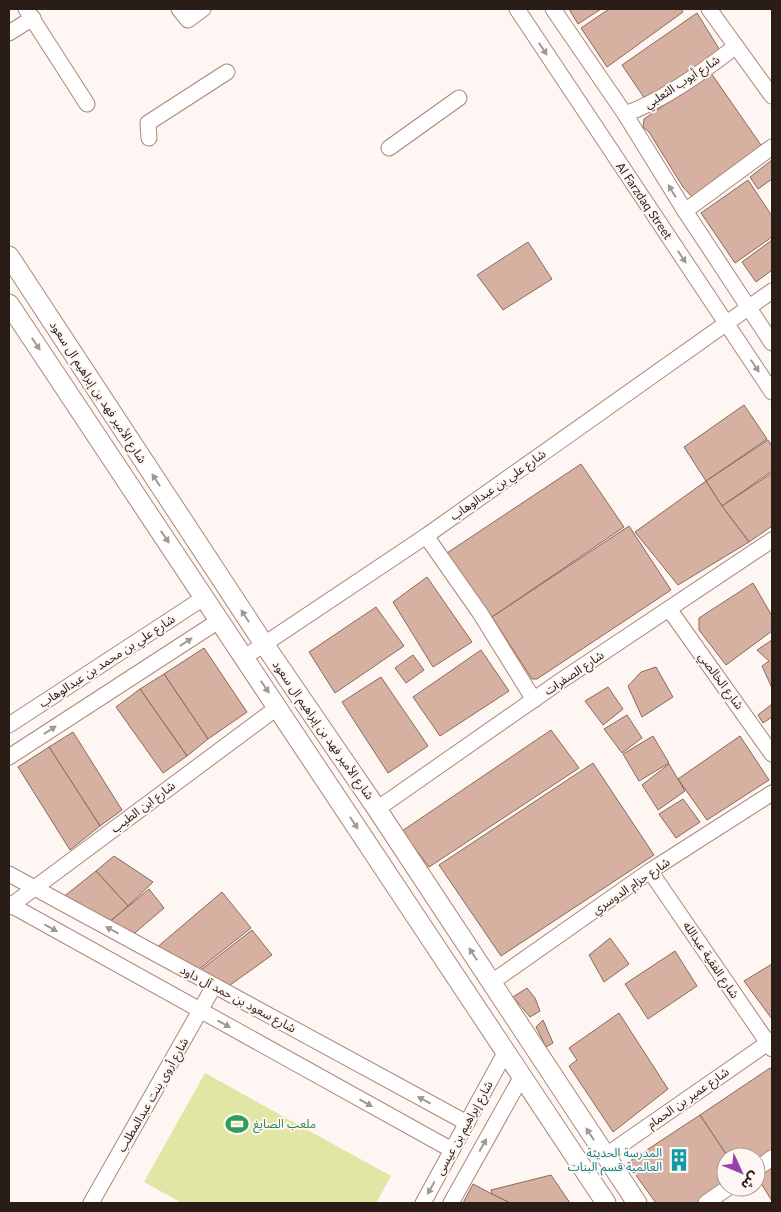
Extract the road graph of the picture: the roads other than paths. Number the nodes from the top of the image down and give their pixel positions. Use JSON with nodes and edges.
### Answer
{"nodes":[{"id":1,"x":179,"y":9,"type":"edge"},
{"id":2,"x":203,"y":9,"type":"edge"},
{"id":3,"x":517,"y":9,"type":"edge"},
{"id":4,"x":553,"y":9,"type":"edge"},
{"id":5,"x":709,"y":9,"type":"edge"},
{"id":6,"x":30,"y":14,"type":"edge"},
{"id":7,"x":9,"y":33,"type":"edge"},
{"id":8,"x":736,"y":46,"type":"junction"},
{"id":9,"x":227,"y":72,"type":"dead end"},
{"id":10,"x":772,"y":96,"type":"edge"},
{"id":11,"x":459,"y":98,"type":"dead end"},
{"id":12,"x":87,"y":104,"type":"dead end"},
{"id":13,"x":625,"y":114,"type":"junction"},
{"id":14,"x":149,"y":138,"type":"dead end"},
{"id":15,"x":772,"y":147,"type":"edge"},
{"id":16,"x":390,"y":148,"type":"dead end"},
{"id":17,"x":685,"y":211,"type":"junction"},
{"id":18,"x":9,"y":256,"type":"edge"},
{"id":19,"x":772,"y":291,"type":"edge"},
{"id":20,"x":9,"y":304,"type":"edge"},
{"id":21,"x":748,"y":308,"type":"junction"},
{"id":22,"x":726,"y":324,"type":"junction"},
{"id":23,"x":772,"y":343,"type":"edge"},
{"id":24,"x":772,"y":392,"type":"edge"},
{"id":25,"x":426,"y":536,"type":"junction"},
{"id":26,"x":772,"y":540,"type":"edge"},
{"id":27,"x":205,"y":597,"type":"junction"},
{"id":28,"x":669,"y":609,"type":"junction"},
{"id":29,"x":220,"y":620,"type":"junction"},
{"id":30,"x":264,"y":644,"type":"junction"},
{"id":31,"x":245,"y":657,"type":"junction"},
{"id":32,"x":534,"y":700,"type":"junction"},
{"id":33,"x":278,"y":707,"type":"junction"},
{"id":34,"x":9,"y":725,"type":"edge"},
{"id":35,"x":772,"y":754,"type":"edge"},
{"id":36,"x":9,"y":757,"type":"edge"},
{"id":37,"x":772,"y":794,"type":"edge"},
{"id":38,"x":377,"y":809,"type":"junction"},
{"id":39,"x":650,"y":871,"type":"junction"},
{"id":40,"x":9,"y":874,"type":"edge"},
{"id":41,"x":34,"y":888,"type":"junction"},
{"id":42,"x":9,"y":905,"type":"edge"},
{"id":43,"x":144,"y":948,"type":"junction"},
{"id":44,"x":130,"y":972,"type":"junction"},
{"id":45,"x":492,"y":982,"type":"junction"},
{"id":46,"x":214,"y":986,"type":"junction"},
{"id":47,"x":200,"y":1011,"type":"junction"},
{"id":48,"x":771,"y":1044,"type":"edge"},
{"id":49,"x":505,"y":1053,"type":"junction"},
{"id":50,"x":522,"y":1076,"type":"junction"},
{"id":51,"x":467,"y":1123,"type":"junction"},
{"id":52,"x":452,"y":1150,"type":"junction"},
{"id":53,"x":604,"y":1156,"type":"junction"},
{"id":54,"x":91,"y":1203,"type":"edge"},
{"id":55,"x":423,"y":1203,"type":"edge"},
{"id":56,"x":451,"y":1203,"type":"edge"},
{"id":57,"x":606,"y":1203,"type":"edge"},
{"id":58,"x":637,"y":1203,"type":"edge"}],
"edges":[{"from":1,"to":2,"type":"street"},
{"from":3,"to":22,"type":"street","name":"Al Farzdaq Street","one_way":true},
{"from":4,"to":13,"type":"street"},
{"from":5,"to":8,"type":"street"},
{"from":6,"to":7,"type":"street"},
{"from":6,"to":12,"type":"street"},
{"from":8,"to":10,"type":"street"},
{"from":8,"to":13,"type":"street","name":"شارع أيوب الثعلبي"},
{"from":9,"to":14,"type":"street"},
{"from":11,"to":16,"type":"street"},
{"from":17,"to":13,"type":"street","one_way":true},
{"from":15,"to":17,"type":"street"},
{"from":17,"to":21,"type":"street"},
{"from":30,"to":18,"type":"main road","name":"شارع الأمير فهد بن إبراهيم ال سعود","one_way":true},
{"from":19,"to":21,"type":"street"},
{"from":20,"to":27,"type":"main road","name":"شارع الأمير فهد بن إبراهيم ال سعود","one_way":true},
{"from":21,"to":22,"type":"street","name":"شارع علي بن عبدالوهاب"},
{"from":21,"to":23,"type":"street"},
{"from":22,"to":24,"type":"street","name":"Al Farzdaq Street","one_way":true},
{"from":22,"to":25,"type":"street","name":"شارع علي بن عبدالوهاب"},
{"from":25,"to":30,"type":"street","name":"شارع علي بن عبدالوهاب"},
{"from":25,"to":32,"type":"street"},
{"from":26,"to":28,"type":"street","name":"شارع الصفرات"},
{"from":27,"to":29,"type":"main road","name":"شارع الأمير فهد بن إبراهيم ال سعود"},
{"from":27,"to":34,"type":"street","name":"شارع علي بن محمد بن عبدالوهاب"},
{"from":28,"to":32,"type":"street","name":"شارع الصفرات"},
{"from":28,"to":35,"type":"street","name":"شارع الخالصي"},
{"from":29,"to":31,"type":"main road","name":"شارع الأمير فهد بن إبراهيم ال سعود"},
{"from":36,"to":29,"type":"street","one_way":true},
{"from":30,"to":31,"type":"street","name":"شارع علي بن عبدالوهاب"},
{"from":30,"to":38,"type":"main road","name":"شارع الأمير فهد بن إبراهيم ال سعود"},
{"from":31,"to":33,"type":"main road","name":"شارع الأمير فهد بن إبراهيم ال سعود","one_way":true},
{"from":32,"to":38,"type":"street","name":"شارع الصفرات"},
{"from":33,"to":41,"type":"street","name":"شارع ابن الطيب"},
{"from":33,"to":49,"type":"main road","name":"شارع الأمير فهد بن إبراهيم ال سعود","one_way":true},
{"from":37,"to":39,"type":"street","name":"شارع حزام الدوسري"},
{"from":45,"to":38,"type":"main road","name":"شارع الأمير فهد بن إبراهيم ال سعود","one_way":true},
{"from":39,"to":45,"type":"street","name":"شارع حزام الدوسري"},
{"from":39,"to":48,"type":"street","name":"شارع الفقية عبدالله"},
{"from":40,"to":41,"type":"street","name":"شارع سعود بن حمد آل داود"},
{"from":41,"to":42,"type":"street","name":"شارع ابن الطيب"},
{"from":43,"to":41,"type":"street","name":"شارع سعود بن حمد آل داود","one_way":true},
{"from":42,"to":44,"type":"street","one_way":true},
{"from":43,"to":44,"type":"street"},
{"from":43,"to":46,"type":"street","name":"شارع سعود بن حمد آل داود"},
{"from":44,"to":47,"type":"street"},
{"from":53,"to":45,"type":"main road","name":"شارع الأمير فهد بن إبراهيم ال سعود","one_way":true},
{"from":46,"to":47,"type":"street","name":"شارع أروى بنت عبدالمطلب"},
{"from":51,"to":46,"type":"street","name":"شارع سعود بن حمد آل داود","one_way":true},
{"from":47,"to":52,"type":"street","one_way":true},
{"from":47,"to":54,"type":"street","name":"شارع أروى بنت عبدالمطلب"},
{"from":48,"to":53,"type":"street","name":"شارع عمير بن الحمام"},
{"from":49,"to":50,"type":"main road","name":"شارع الأمير فهد بن إبراهيم ال سعود"},
{"from":49,"to":51,"type":"street","name":"شارع إبراهيم بن عيسى"},
{"from":56,"to":50,"type":"street","one_way":true},
{"from":50,"to":57,"type":"main road","name":"شارع الأمير فهد بن إبراهيم ال سعود"},
{"from":51,"to":52,"type":"street","name":"شارع إبراهيم بن عيسى"},
{"from":52,"to":55,"type":"street","name":"شارع إبراهيم بن عيسى","one_way":true},
{"from":53,"to":58,"type":"main road","name":"شارع الأمير فهد بن إبراهيم ال سعود"}]}
